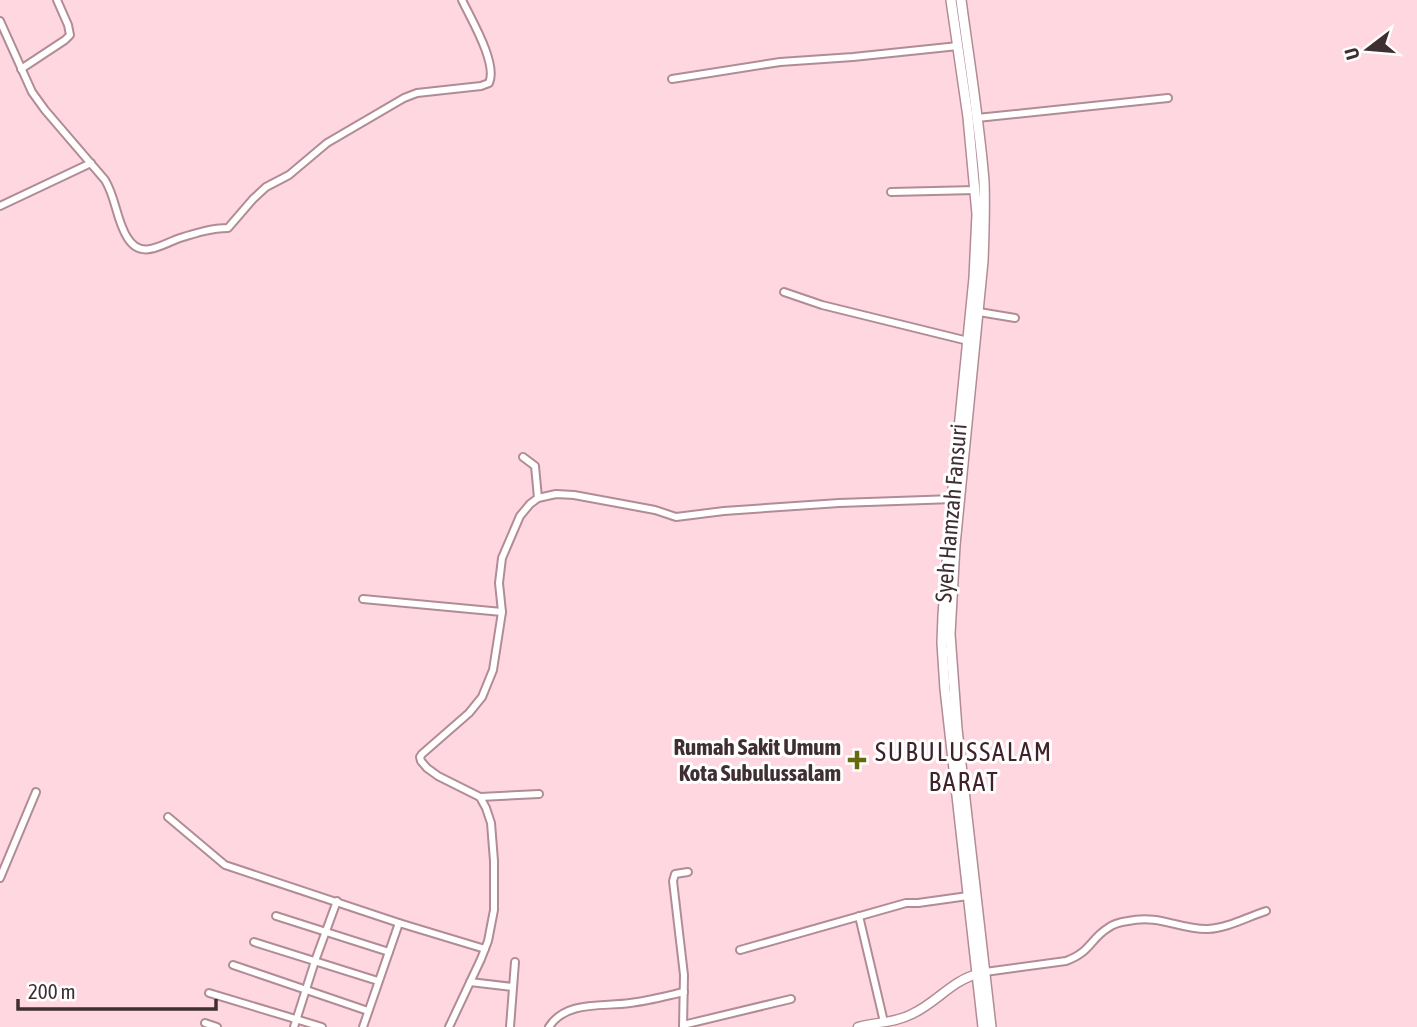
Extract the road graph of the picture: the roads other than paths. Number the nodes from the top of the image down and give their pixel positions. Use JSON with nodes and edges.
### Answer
{"nodes":[{"id":1,"x":57,"y":0,"type":"edge"},
{"id":2,"x":462,"y":0,"type":"edge"},
{"id":3,"x":951,"y":0,"type":"edge"},
{"id":4,"x":961,"y":0,"type":"edge"},
{"id":5,"x":0,"y":22,"type":"edge"},
{"id":6,"x":958,"y":46,"type":"junction"},
{"id":7,"x":21,"y":69,"type":"junction"},
{"id":8,"x":672,"y":79,"type":"dead end"},
{"id":9,"x":1168,"y":98,"type":"dead end"},
{"id":10,"x":977,"y":118,"type":"junction"},
{"id":11,"x":91,"y":163,"type":"junction"},
{"id":12,"x":978,"y":171,"type":"junction"},
{"id":13,"x":976,"y":190,"type":"junction"},
{"id":14,"x":891,"y":192,"type":"dead end"},
{"id":15,"x":0,"y":206,"type":"edge"},
{"id":16,"x":785,"y":292,"type":"dead end"},
{"id":17,"x":979,"y":312,"type":"junction"},
{"id":18,"x":1015,"y":318,"type":"dead end"},
{"id":19,"x":968,"y":341,"type":"junction"},
{"id":20,"x":523,"y":457,"type":"dead end"},
{"id":21,"x":538,"y":498,"type":"junction"},
{"id":22,"x":956,"y":500,"type":"junction"},
{"id":23,"x":363,"y":599,"type":"dead end"},
{"id":24,"x":502,"y":612,"type":"junction"},
{"id":25,"x":947,"y":663,"type":"junction"},
{"id":26,"x":36,"y":792,"type":"dead end"},
{"id":27,"x":539,"y":794,"type":"dead end"},
{"id":28,"x":480,"y":797,"type":"junction"},
{"id":29,"x":168,"y":817,"type":"dead end"},
{"id":30,"x":688,"y":872,"type":"dead end"},
{"id":31,"x":0,"y":878,"type":"edge"},
{"id":32,"x":968,"y":896,"type":"junction"},
{"id":33,"x":337,"y":901,"type":"junction"},
{"id":34,"x":1266,"y":911,"type":"dead end"},
{"id":35,"x":276,"y":916,"type":"dead end"},
{"id":36,"x":859,"y":916,"type":"junction"},
{"id":37,"x":399,"y":923,"type":"junction"},
{"id":38,"x":325,"y":932,"type":"junction"},
{"id":39,"x":254,"y":942,"type":"dead end"},
{"id":40,"x":485,"y":948,"type":"junction"},
{"id":41,"x":740,"y":950,"type":"dead end"},
{"id":42,"x":389,"y":952,"type":"junction"},
{"id":43,"x":315,"y":961,"type":"junction"},
{"id":44,"x":515,"y":962,"type":"dead end"},
{"id":45,"x":233,"y":965,"type":"dead end"},
{"id":46,"x":981,"y":973,"type":"junction"},
{"id":47,"x":378,"y":981,"type":"junction"},
{"id":48,"x":470,"y":982,"type":"junction"},
{"id":49,"x":513,"y":987,"type":"junction"},
{"id":50,"x":306,"y":989,"type":"junction"},
{"id":51,"x":684,"y":992,"type":"junction"},
{"id":52,"x":209,"y":993,"type":"dead end"},
{"id":53,"x":791,"y":999,"type":"dead end"},
{"id":54,"x":368,"y":1011,"type":"junction"},
{"id":55,"x":296,"y":1019,"type":"junction"},
{"id":56,"x":205,"y":1023,"type":"dead end"},
{"id":57,"x":887,"y":1023,"type":"edge"},
{"id":58,"x":683,"y":1026,"type":"edge"},
{"id":59,"x":218,"y":1027,"type":"edge"},
{"id":60,"x":293,"y":1027,"type":"edge"},
{"id":61,"x":322,"y":1027,"type":"edge"},
{"id":62,"x":363,"y":1027,"type":"edge"},
{"id":63,"x":449,"y":1027,"type":"edge"},
{"id":64,"x":510,"y":1027,"type":"edge"},
{"id":65,"x":549,"y":1027,"type":"edge"},
{"id":66,"x":858,"y":1027,"type":"edge"},
{"id":67,"x":983,"y":1027,"type":"edge"},
{"id":68,"x":991,"y":1027,"type":"edge"}],
"edges":[{"from":1,"to":7,"type":"street"},
{"from":2,"to":11,"type":"street"},
{"from":3,"to":6,"type":"main road","name":"Syeh Hamzah Fansuri"},
{"from":4,"to":10,"type":"main road","name":"Syeh Hamzah Fansuri"},
{"from":5,"to":7,"type":"street"},
{"from":6,"to":8,"type":"street"},
{"from":6,"to":12,"type":"main road","name":"Syeh Hamzah Fansuri"},
{"from":7,"to":11,"type":"street"},
{"from":9,"to":10,"type":"street"},
{"from":10,"to":12,"type":"main road","name":"Syeh Hamzah Fansuri"},
{"from":11,"to":15,"type":"street"},
{"from":12,"to":13,"type":"main road","name":"Syeh Hamzah Fansuri"},
{"from":12,"to":17,"type":"main road","name":"Syeh Hamzah Fansuri"},
{"from":13,"to":14,"type":"street"},
{"from":13,"to":19,"type":"main road","name":"Syeh Hamzah Fansuri"},
{"from":16,"to":19,"type":"street"},
{"from":17,"to":18,"type":"street"},
{"from":17,"to":22,"type":"main road","name":"Syeh Hamzah Fansuri"},
{"from":19,"to":22,"type":"main road","name":"Syeh Hamzah Fansuri"},
{"from":20,"to":21,"type":"street"},
{"from":21,"to":22,"type":"street"},
{"from":21,"to":24,"type":"street"},
{"from":22,"to":25,"type":"main road","name":"Syeh Hamzah Fansuri"},
{"from":23,"to":24,"type":"street"},
{"from":24,"to":28,"type":"street"},
{"from":25,"to":32,"type":"main road","name":"Syeh Hamzah Fansuri"},
{"from":25,"to":46,"type":"main road","name":"Syeh Hamzah Fansuri"},
{"from":26,"to":31,"type":"street"},
{"from":27,"to":28,"type":"street"},
{"from":28,"to":40,"type":"street"},
{"from":29,"to":33,"type":"street"},
{"from":30,"to":51,"type":"street"},
{"from":32,"to":36,"type":"street"},
{"from":32,"to":46,"type":"main road","name":"Syeh Hamzah Fansuri"},
{"from":33,"to":37,"type":"street"},
{"from":33,"to":38,"type":"street"},
{"from":34,"to":46,"type":"street"},
{"from":35,"to":38,"type":"street"},
{"from":36,"to":41,"type":"street"},
{"from":36,"to":57,"type":"street"},
{"from":37,"to":40,"type":"street"},
{"from":37,"to":42,"type":"street"},
{"from":38,"to":42,"type":"street"},
{"from":38,"to":43,"type":"street"},
{"from":39,"to":43,"type":"street"},
{"from":40,"to":48,"type":"street"},
{"from":42,"to":47,"type":"street"},
{"from":43,"to":47,"type":"street"},
{"from":43,"to":50,"type":"street"},
{"from":44,"to":49,"type":"street"},
{"from":45,"to":50,"type":"street"},
{"from":46,"to":57,"type":"street"},
{"from":46,"to":67,"type":"main road","name":"Syeh Hamzah Fansuri"},
{"from":46,"to":68,"type":"main road","name":"Syeh Hamzah Fansuri"},
{"from":47,"to":54,"type":"street"},
{"from":48,"to":49,"type":"street"},
{"from":48,"to":63,"type":"street"},
{"from":49,"to":64,"type":"street"},
{"from":50,"to":54,"type":"street"},
{"from":50,"to":55,"type":"street"},
{"from":51,"to":58,"type":"street"},
{"from":51,"to":65,"type":"street"},
{"from":52,"to":55,"type":"street"},
{"from":53,"to":58,"type":"street"},
{"from":54,"to":62,"type":"street"},
{"from":55,"to":60,"type":"street"},
{"from":55,"to":61,"type":"street"},
{"from":56,"to":59,"type":"street"},
{"from":57,"to":66,"type":"street"}]}
